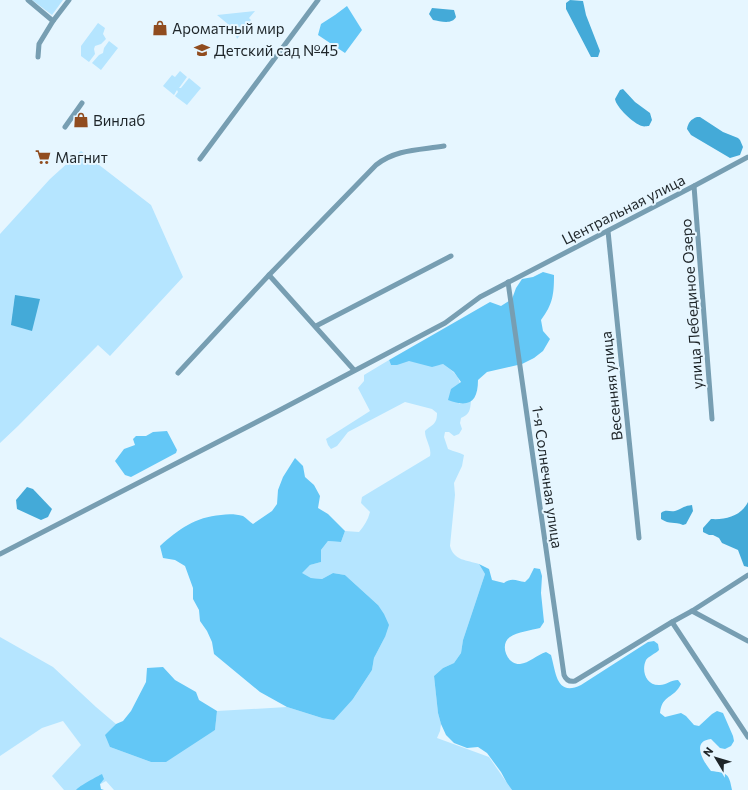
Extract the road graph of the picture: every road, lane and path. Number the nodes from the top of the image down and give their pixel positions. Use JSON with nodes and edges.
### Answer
{"nodes":[{"id":1,"x":28,"y":0,"type":"edge"},
{"id":2,"x":69,"y":0,"type":"edge"},
{"id":3,"x":318,"y":0,"type":"edge"},
{"id":4,"x":53,"y":21,"type":"junction"},
{"id":5,"x":38,"y":57,"type":"dead end"},
{"id":6,"x":82,"y":103,"type":"dead end"},
{"id":7,"x":65,"y":127,"type":"dead end"},
{"id":8,"x":444,"y":146,"type":"dead end"},
{"id":9,"x":748,"y":157,"type":"edge"},
{"id":10,"x":200,"y":159,"type":"dead end"},
{"id":11,"x":694,"y":186,"type":"junction"},
{"id":12,"x":608,"y":231,"type":"junction"},
{"id":13,"x":451,"y":256,"type":"dead end"},
{"id":14,"x":269,"y":275,"type":"junction"},
{"id":15,"x":508,"y":282,"type":"junction"},
{"id":16,"x":316,"y":326,"type":"junction"},
{"id":17,"x":354,"y":370,"type":"junction"},
{"id":18,"x":178,"y":373,"type":"dead end"},
{"id":19,"x":712,"y":419,"type":"dead end"},
{"id":20,"x":639,"y":538,"type":"dead end"},
{"id":21,"x":0,"y":554,"type":"edge"},
{"id":22,"x":748,"y":576,"type":"edge"},
{"id":23,"x":692,"y":611,"type":"junction"},
{"id":24,"x":672,"y":622,"type":"junction"},
{"id":25,"x":748,"y":641,"type":"edge"},
{"id":26,"x":748,"y":738,"type":"edge"}],
"edges":[{"from":1,"to":4,"type":"street"},
{"from":2,"to":4,"type":"street"},
{"from":3,"to":10,"type":"street"},
{"from":4,"to":5,"type":"street"},
{"from":6,"to":7,"type":"street"},
{"from":8,"to":14,"type":"street"},
{"from":9,"to":11,"type":"street","name":"Центральная улица"},
{"from":11,"to":12,"type":"street","name":"Центральная улица"},
{"from":11,"to":19,"type":"street","name":"улица Лебединое Озеро"},
{"from":12,"to":15,"type":"street","name":"Центральная улица"},
{"from":12,"to":20,"type":"street","name":"Весенняя улица"},
{"from":13,"to":16,"type":"street"},
{"from":14,"to":16,"type":"street"},
{"from":14,"to":18,"type":"street"},
{"from":15,"to":17,"type":"street","name":"Центральная улица"},
{"from":15,"to":24,"type":"street","name":"1-я Солнечная улица"},
{"from":16,"to":17,"type":"street"},
{"from":17,"to":21,"type":"street","name":"Центральная улица"},
{"from":22,"to":23,"type":"street"},
{"from":23,"to":24,"type":"street"},
{"from":23,"to":25,"type":"street"},
{"from":24,"to":26,"type":"street"}]}
